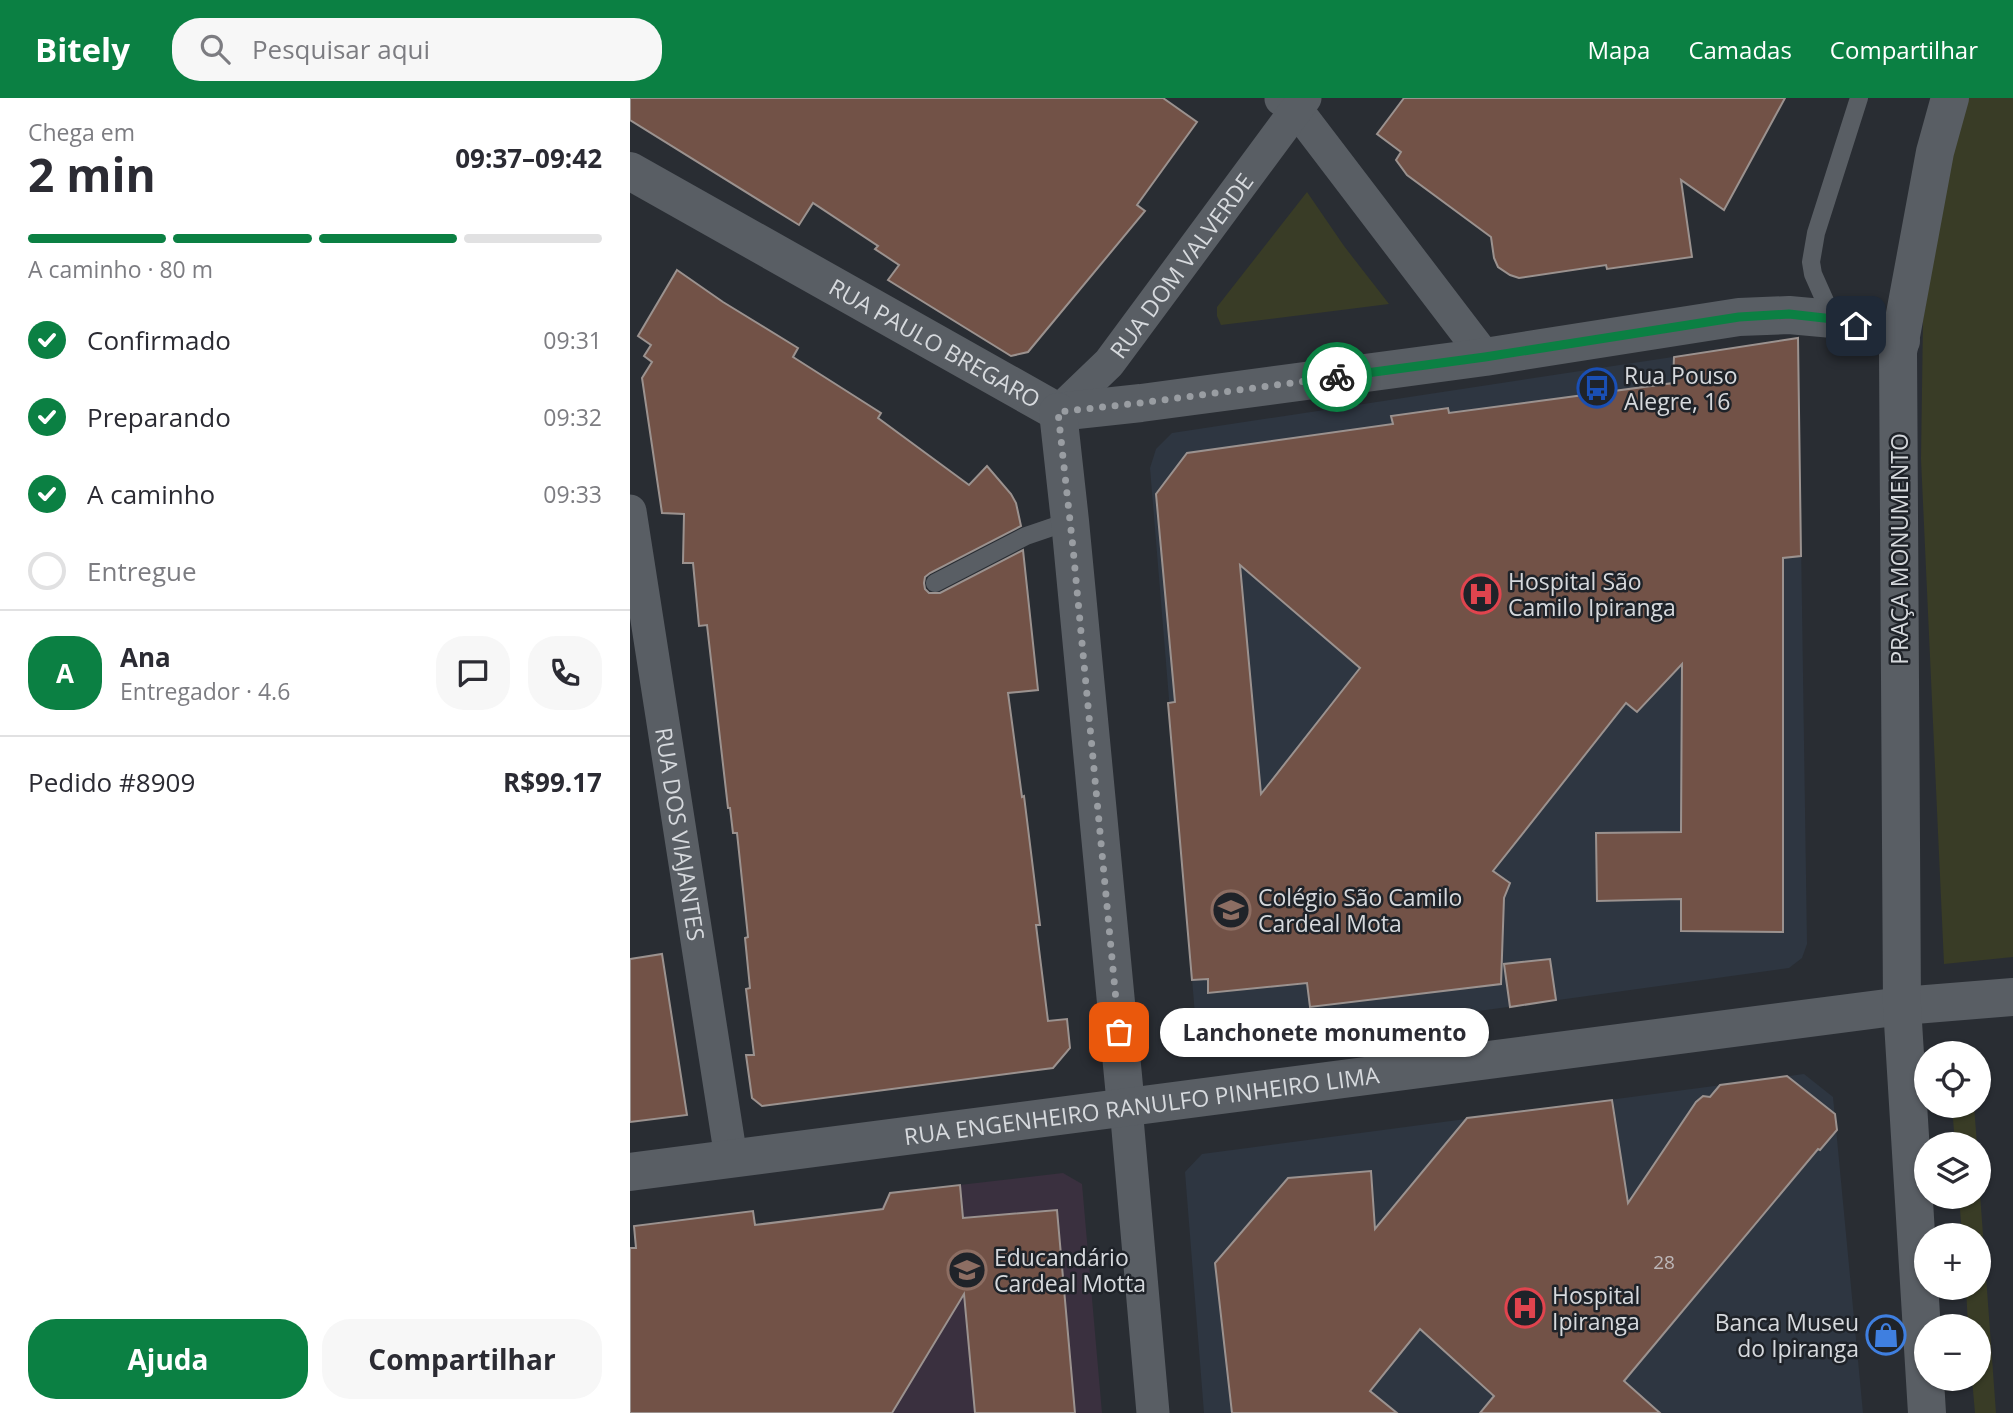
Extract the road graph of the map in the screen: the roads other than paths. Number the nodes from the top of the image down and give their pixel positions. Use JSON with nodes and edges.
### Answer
{"nodes":[{"id":1,"x":1858,"y":98,"type":"edge"},
{"id":2,"x":1950,"y":98,"type":"edge"},
{"id":3,"x":1294,"y":102,"type":"edge"},
{"id":4,"x":630,"y":171,"type":"edge"},
{"id":5,"x":1833,"y":319,"type":"junction"},
{"id":6,"x":1901,"y":341,"type":"junction"},
{"id":7,"x":1485,"y":357,"type":"junction"},
{"id":8,"x":1058,"y":412,"type":"junction"},
{"id":9,"x":630,"y":511,"type":"edge"},
{"id":10,"x":1070,"y":521,"type":"junction"},
{"id":11,"x":935,"y":583,"type":"dead end"},
{"id":12,"x":2012,"y":1003,"type":"edge"},
{"id":13,"x":1902,"y":1006,"type":"junction"},
{"id":14,"x":1126,"y":1107,"type":"junction"},
{"id":15,"x":731,"y":1158,"type":"junction"},
{"id":16,"x":630,"y":1171,"type":"edge"},
{"id":17,"x":1153,"y":1413,"type":"edge"},
{"id":18,"x":1927,"y":1413,"type":"edge"}],
"edges":[{"from":1,"to":5,"type":"lane"},
{"from":2,"to":6,"type":"street","name":"PRAÇA MONUMENTO"},
{"from":3,"to":7,"type":"street"},
{"from":3,"to":8,"type":"street","name":"RUA DOM VALVERDE"},
{"from":4,"to":8,"type":"street","name":"RUA PAULO BREGARO"},
{"from":5,"to":6,"type":"street"},
{"from":5,"to":7,"type":"street"},
{"from":6,"to":13,"type":"street","name":"PRAÇA MONUMENTO"},
{"from":7,"to":8,"type":"street"},
{"from":8,"to":10,"type":"street","name":"RUA PAULO BREGARO"},
{"from":9,"to":15,"type":"street","name":"RUA DOS VIAJANTES"},
{"from":10,"to":11,"type":"lane"},
{"from":10,"to":14,"type":"street","name":"RUA PAULO BREGARO"},
{"from":12,"to":13,"type":"street","name":"RUA ENGENHEIRO RANULFO PINHEIRO LIMA"},
{"from":13,"to":14,"type":"street","name":"RUA ENGENHEIRO RANULFO PINHEIRO LIMA"},
{"from":13,"to":18,"type":"street","name":"PRAÇA MONUMENTO"},
{"from":14,"to":15,"type":"street","name":"RUA ENGENHEIRO RANULFO PINHEIRO LIMA"},
{"from":14,"to":17,"type":"street","name":"RUA PAULO BREGARO"},
{"from":15,"to":16,"type":"street","name":"RUA ENGENHEIRO RANULFO PINHEIRO LIMA"}]}
